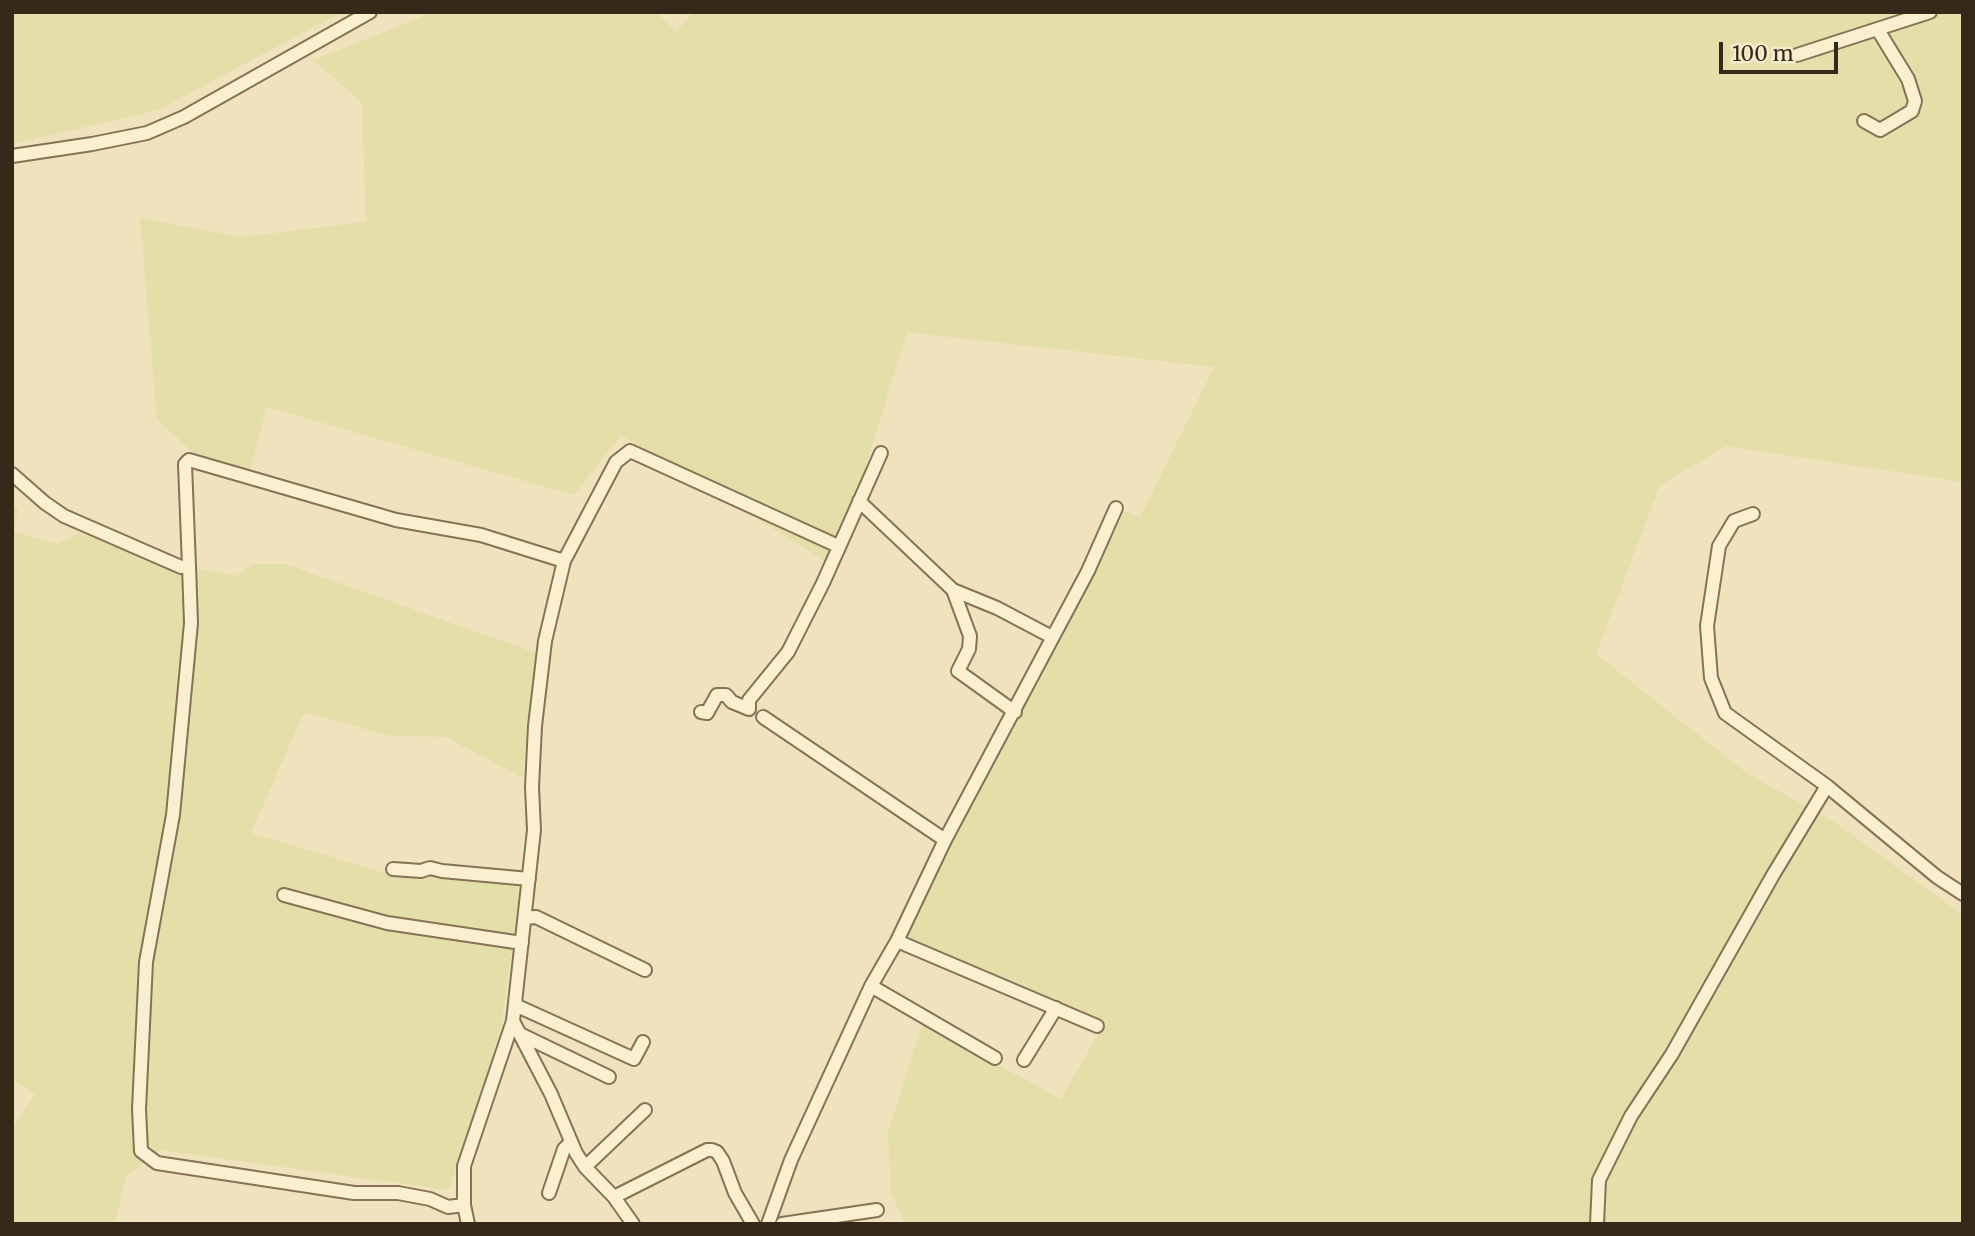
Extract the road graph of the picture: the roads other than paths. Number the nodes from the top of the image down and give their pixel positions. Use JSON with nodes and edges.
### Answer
{"nodes":[{"id":1,"x":370,"y":12,"type":"edge"},
{"id":2,"x":1930,"y":12,"type":"edge"},
{"id":3,"x":1878,"y":30,"type":"junction"},
{"id":4,"x":1797,"y":55,"type":"dead end"},
{"id":5,"x":1864,"y":121,"type":"dead end"},
{"id":6,"x":12,"y":156,"type":"edge"},
{"id":7,"x":881,"y":453,"type":"dead end"},
{"id":8,"x":12,"y":474,"type":"edge"},
{"id":9,"x":859,"y":501,"type":"junction"},
{"id":10,"x":1116,"y":508,"type":"dead end"},
{"id":11,"x":1753,"y":514,"type":"dead end"},
{"id":12,"x":838,"y":546,"type":"junction"},
{"id":13,"x":564,"y":561,"type":"junction"},
{"id":14,"x":189,"y":566,"type":"junction"},
{"id":15,"x":954,"y":590,"type":"junction"},
{"id":16,"x":1052,"y":637,"type":"junction"},
{"id":17,"x":701,"y":712,"type":"dead end"},
{"id":18,"x":1015,"y":712,"type":"junction"},
{"id":19,"x":763,"y":717,"type":"dead end"},
{"id":20,"x":1827,"y":786,"type":"junction"},
{"id":21,"x":945,"y":840,"type":"junction"},
{"id":22,"x":393,"y":869,"type":"dead end"},
{"id":23,"x":529,"y":879,"type":"junction"},
{"id":24,"x":1963,"y":894,"type":"edge"},
{"id":25,"x":284,"y":895,"type":"dead end"},
{"id":26,"x":525,"y":918,"type":"junction"},
{"id":27,"x":897,"y":941,"type":"junction"},
{"id":28,"x":522,"y":943,"type":"junction"},
{"id":29,"x":645,"y":970,"type":"dead end"},
{"id":30,"x":871,"y":986,"type":"junction"},
{"id":31,"x":515,"y":1005,"type":"junction"},
{"id":32,"x":1056,"y":1008,"type":"junction"},
{"id":33,"x":513,"y":1021,"type":"junction"},
{"id":34,"x":1097,"y":1026,"type":"dead end"},
{"id":35,"x":522,"y":1035,"type":"junction"},
{"id":36,"x":643,"y":1042,"type":"dead end"},
{"id":37,"x":995,"y":1058,"type":"dead end"},
{"id":38,"x":1024,"y":1060,"type":"dead end"},
{"id":39,"x":609,"y":1077,"type":"dead end"},
{"id":40,"x":645,"y":1110,"type":"dead end"},
{"id":41,"x":571,"y":1142,"type":"junction"},
{"id":42,"x":584,"y":1167,"type":"junction"},
{"id":43,"x":549,"y":1193,"type":"dead end"},
{"id":44,"x":614,"y":1197,"type":"junction"},
{"id":45,"x":464,"y":1205,"type":"junction"},
{"id":46,"x":877,"y":1210,"type":"dead end"},
{"id":47,"x":468,"y":1224,"type":"edge"},
{"id":48,"x":633,"y":1224,"type":"edge"},
{"id":49,"x":752,"y":1224,"type":"edge"},
{"id":50,"x":768,"y":1224,"type":"edge"},
{"id":51,"x":782,"y":1224,"type":"edge"},
{"id":52,"x":1597,"y":1224,"type":"edge"}],
"edges":[{"from":1,"to":6,"type":"street"},
{"from":2,"to":3,"type":"street"},
{"from":3,"to":4,"type":"street"},
{"from":3,"to":5,"type":"street"},
{"from":7,"to":9,"type":"street"},
{"from":8,"to":14,"type":"street"},
{"from":9,"to":12,"type":"street"},
{"from":9,"to":15,"type":"street"},
{"from":10,"to":16,"type":"street"},
{"from":11,"to":20,"type":"street"},
{"from":12,"to":13,"type":"street"},
{"from":12,"to":17,"type":"street"},
{"from":13,"to":14,"type":"street"},
{"from":13,"to":23,"type":"street"},
{"from":14,"to":45,"type":"street"},
{"from":15,"to":16,"type":"street"},
{"from":15,"to":18,"type":"street"},
{"from":16,"to":18,"type":"street"},
{"from":18,"to":21,"type":"street"},
{"from":19,"to":21,"type":"street"},
{"from":20,"to":24,"type":"street"},
{"from":20,"to":52,"type":"street"},
{"from":21,"to":27,"type":"street"},
{"from":22,"to":23,"type":"street"},
{"from":23,"to":26,"type":"street"},
{"from":25,"to":28,"type":"street"},
{"from":26,"to":28,"type":"street"},
{"from":26,"to":29,"type":"street"},
{"from":27,"to":30,"type":"street"},
{"from":27,"to":32,"type":"street"},
{"from":28,"to":31,"type":"street"},
{"from":30,"to":37,"type":"street"},
{"from":30,"to":50,"type":"street"},
{"from":31,"to":33,"type":"street"},
{"from":31,"to":36,"type":"street"},
{"from":32,"to":34,"type":"street"},
{"from":32,"to":38,"type":"street"},
{"from":33,"to":35,"type":"street"},
{"from":33,"to":45,"type":"street"},
{"from":35,"to":39,"type":"street"},
{"from":35,"to":41,"type":"street"},
{"from":40,"to":42,"type":"street"},
{"from":41,"to":42,"type":"street"},
{"from":41,"to":43,"type":"street"},
{"from":42,"to":44,"type":"street"},
{"from":44,"to":48,"type":"street"},
{"from":44,"to":49,"type":"street"},
{"from":45,"to":47,"type":"street"},
{"from":46,"to":51,"type":"street"}]}
